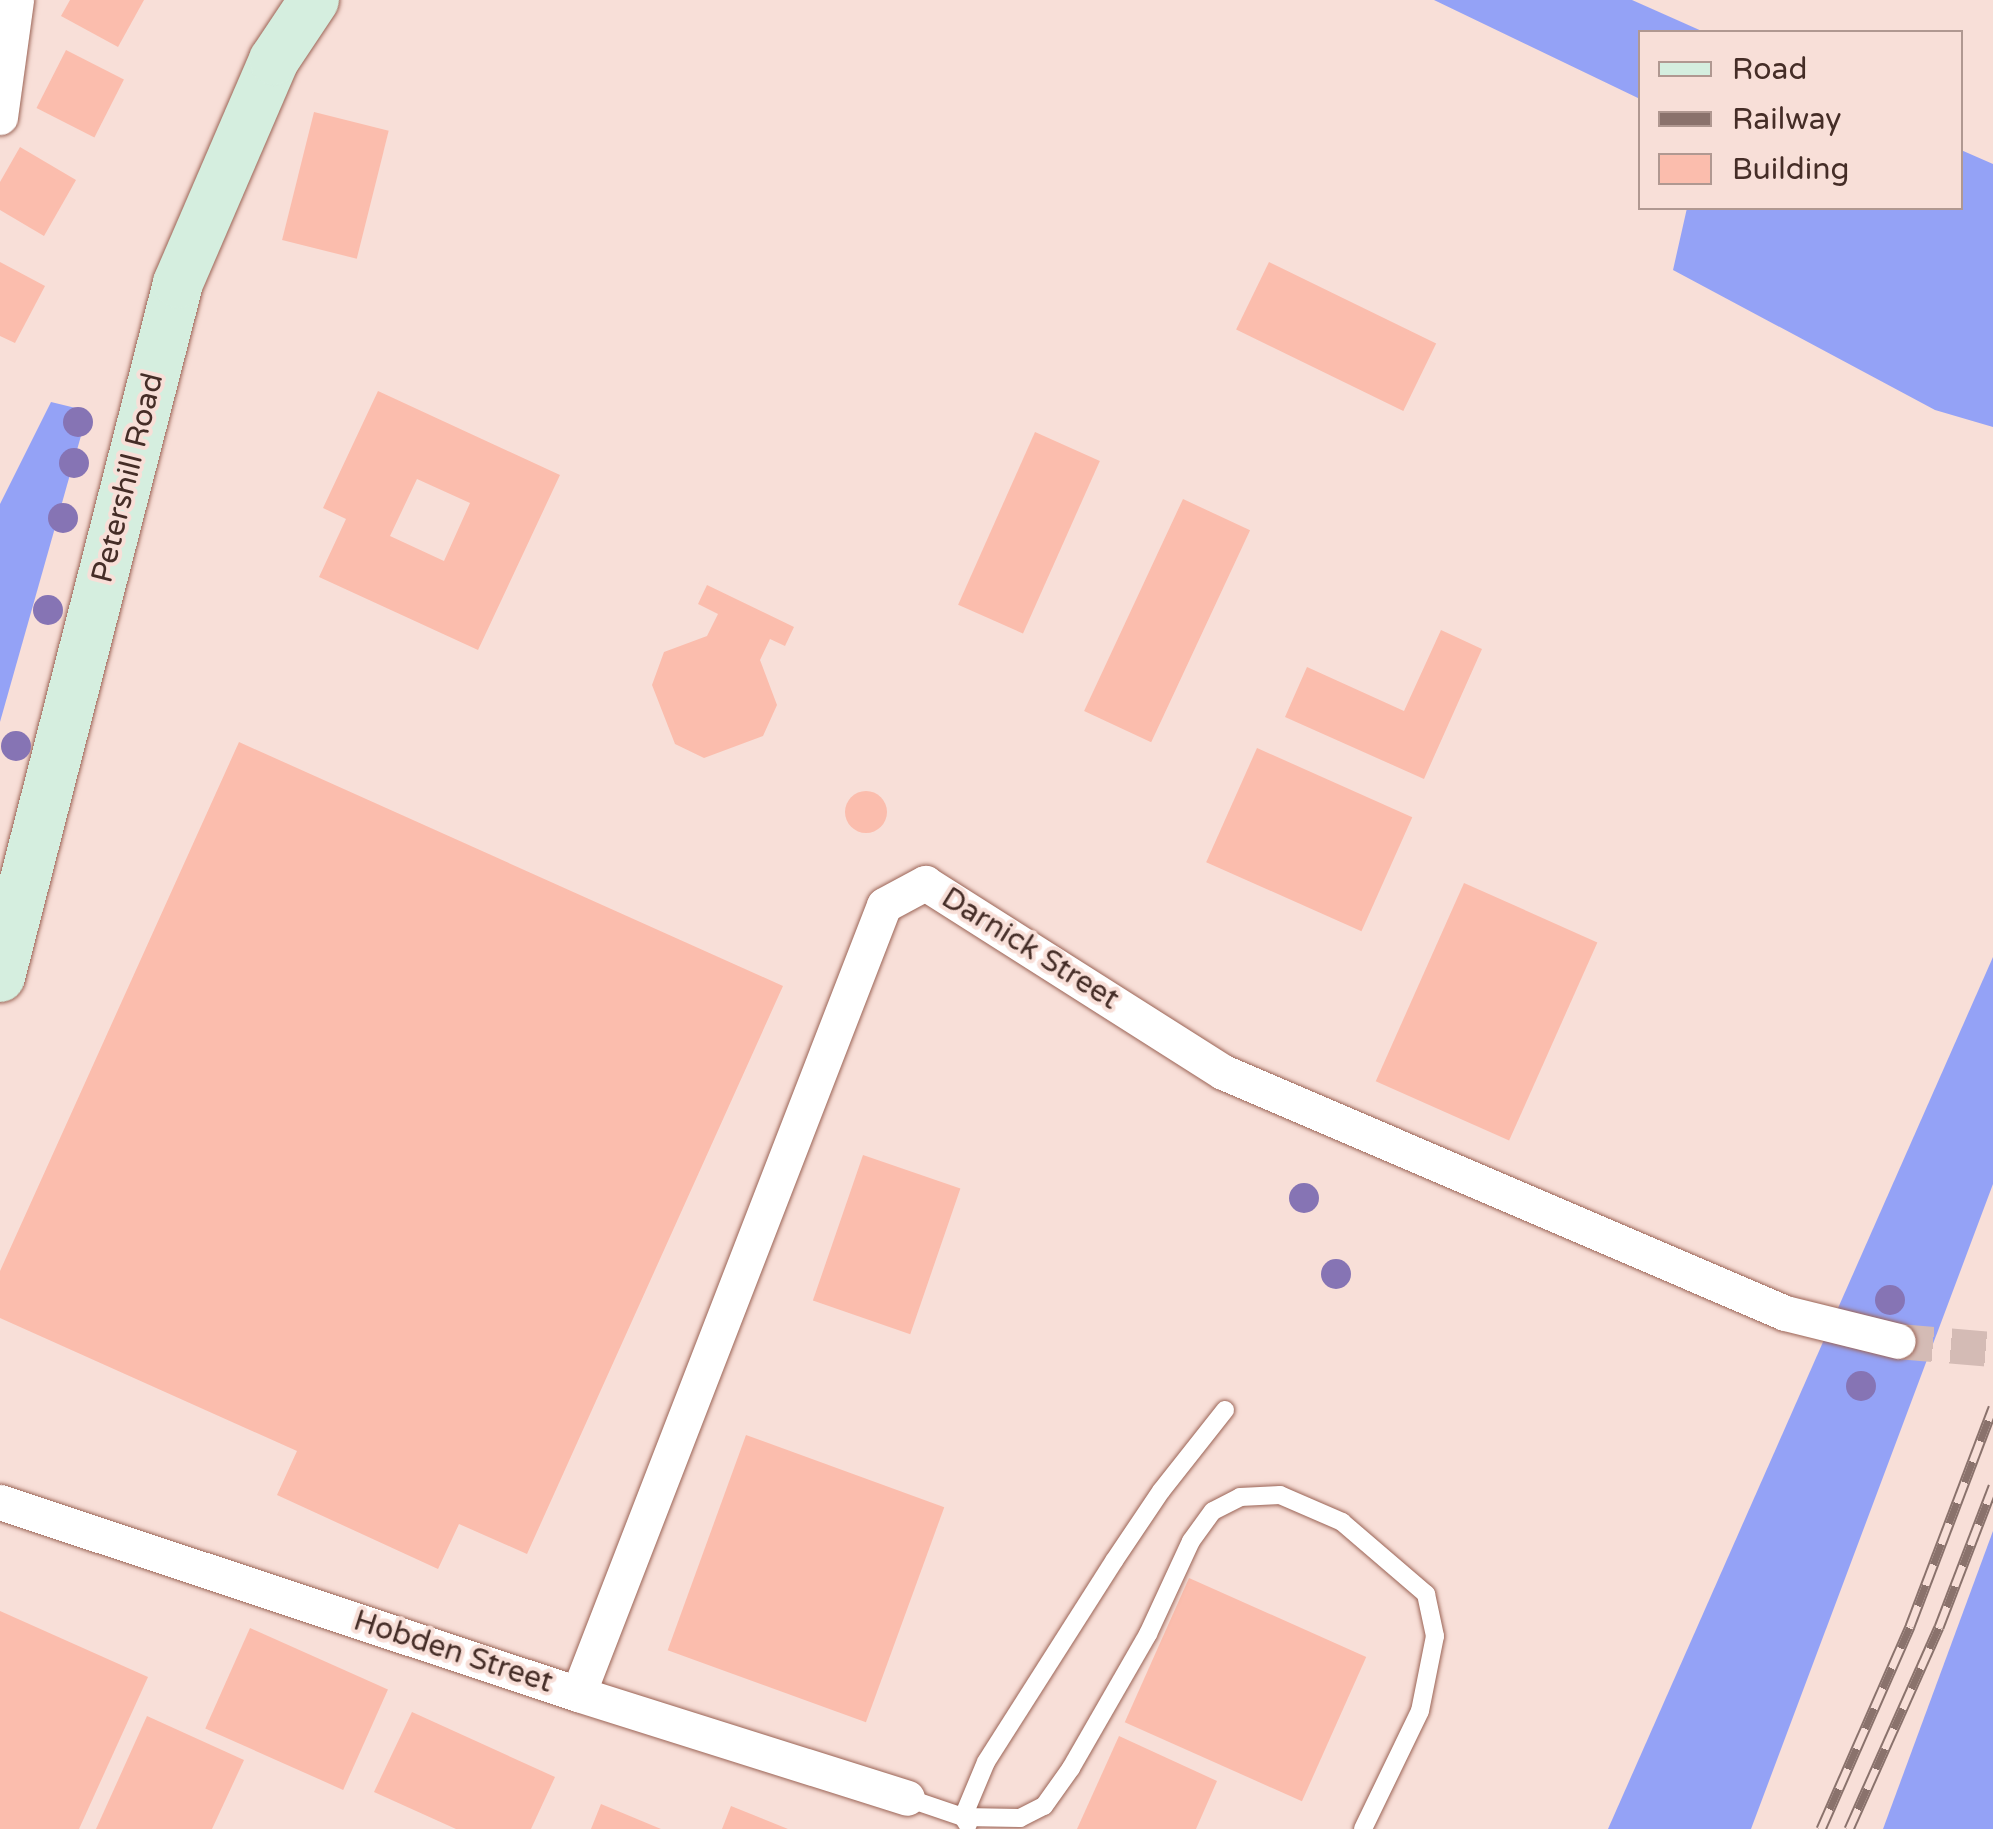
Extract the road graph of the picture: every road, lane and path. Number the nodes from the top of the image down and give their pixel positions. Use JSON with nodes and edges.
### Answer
{"nodes":[{"id":1,"x":16,"y":0,"type":"edge"},
{"id":2,"x":314,"y":0,"type":"edge"},
{"id":3,"x":0,"y":117,"type":"edge"},
{"id":4,"x":4,"y":946,"type":"edge"},
{"id":5,"x":1898,"y":1341,"type":"tunnel mouth"},
{"id":6,"x":1224,"y":1410,"type":"dead end"},
{"id":7,"x":0,"y":1502,"type":"edge"},
{"id":8,"x":578,"y":1694,"type":"junction"},
{"id":9,"x":907,"y":1798,"type":"joint"},
{"id":10,"x":966,"y":1823,"type":"edge"},
{"id":11,"x":1363,"y":1829,"type":"edge"}],
"edges":[{"from":1,"to":3,"type":"street"},
{"from":2,"to":4,"type":"street","name":"Petershill Road"},
{"from":5,"to":8,"type":"street","name":"Darnick Street"},
{"from":6,"to":10,"type":"lane"},
{"from":7,"to":8,"type":"street","name":"Hobden Street"},
{"from":8,"to":9,"type":"street","name":"Hobden Street"},
{"from":9,"to":10,"type":"lane"},
{"from":10,"to":11,"type":"lane"}]}
